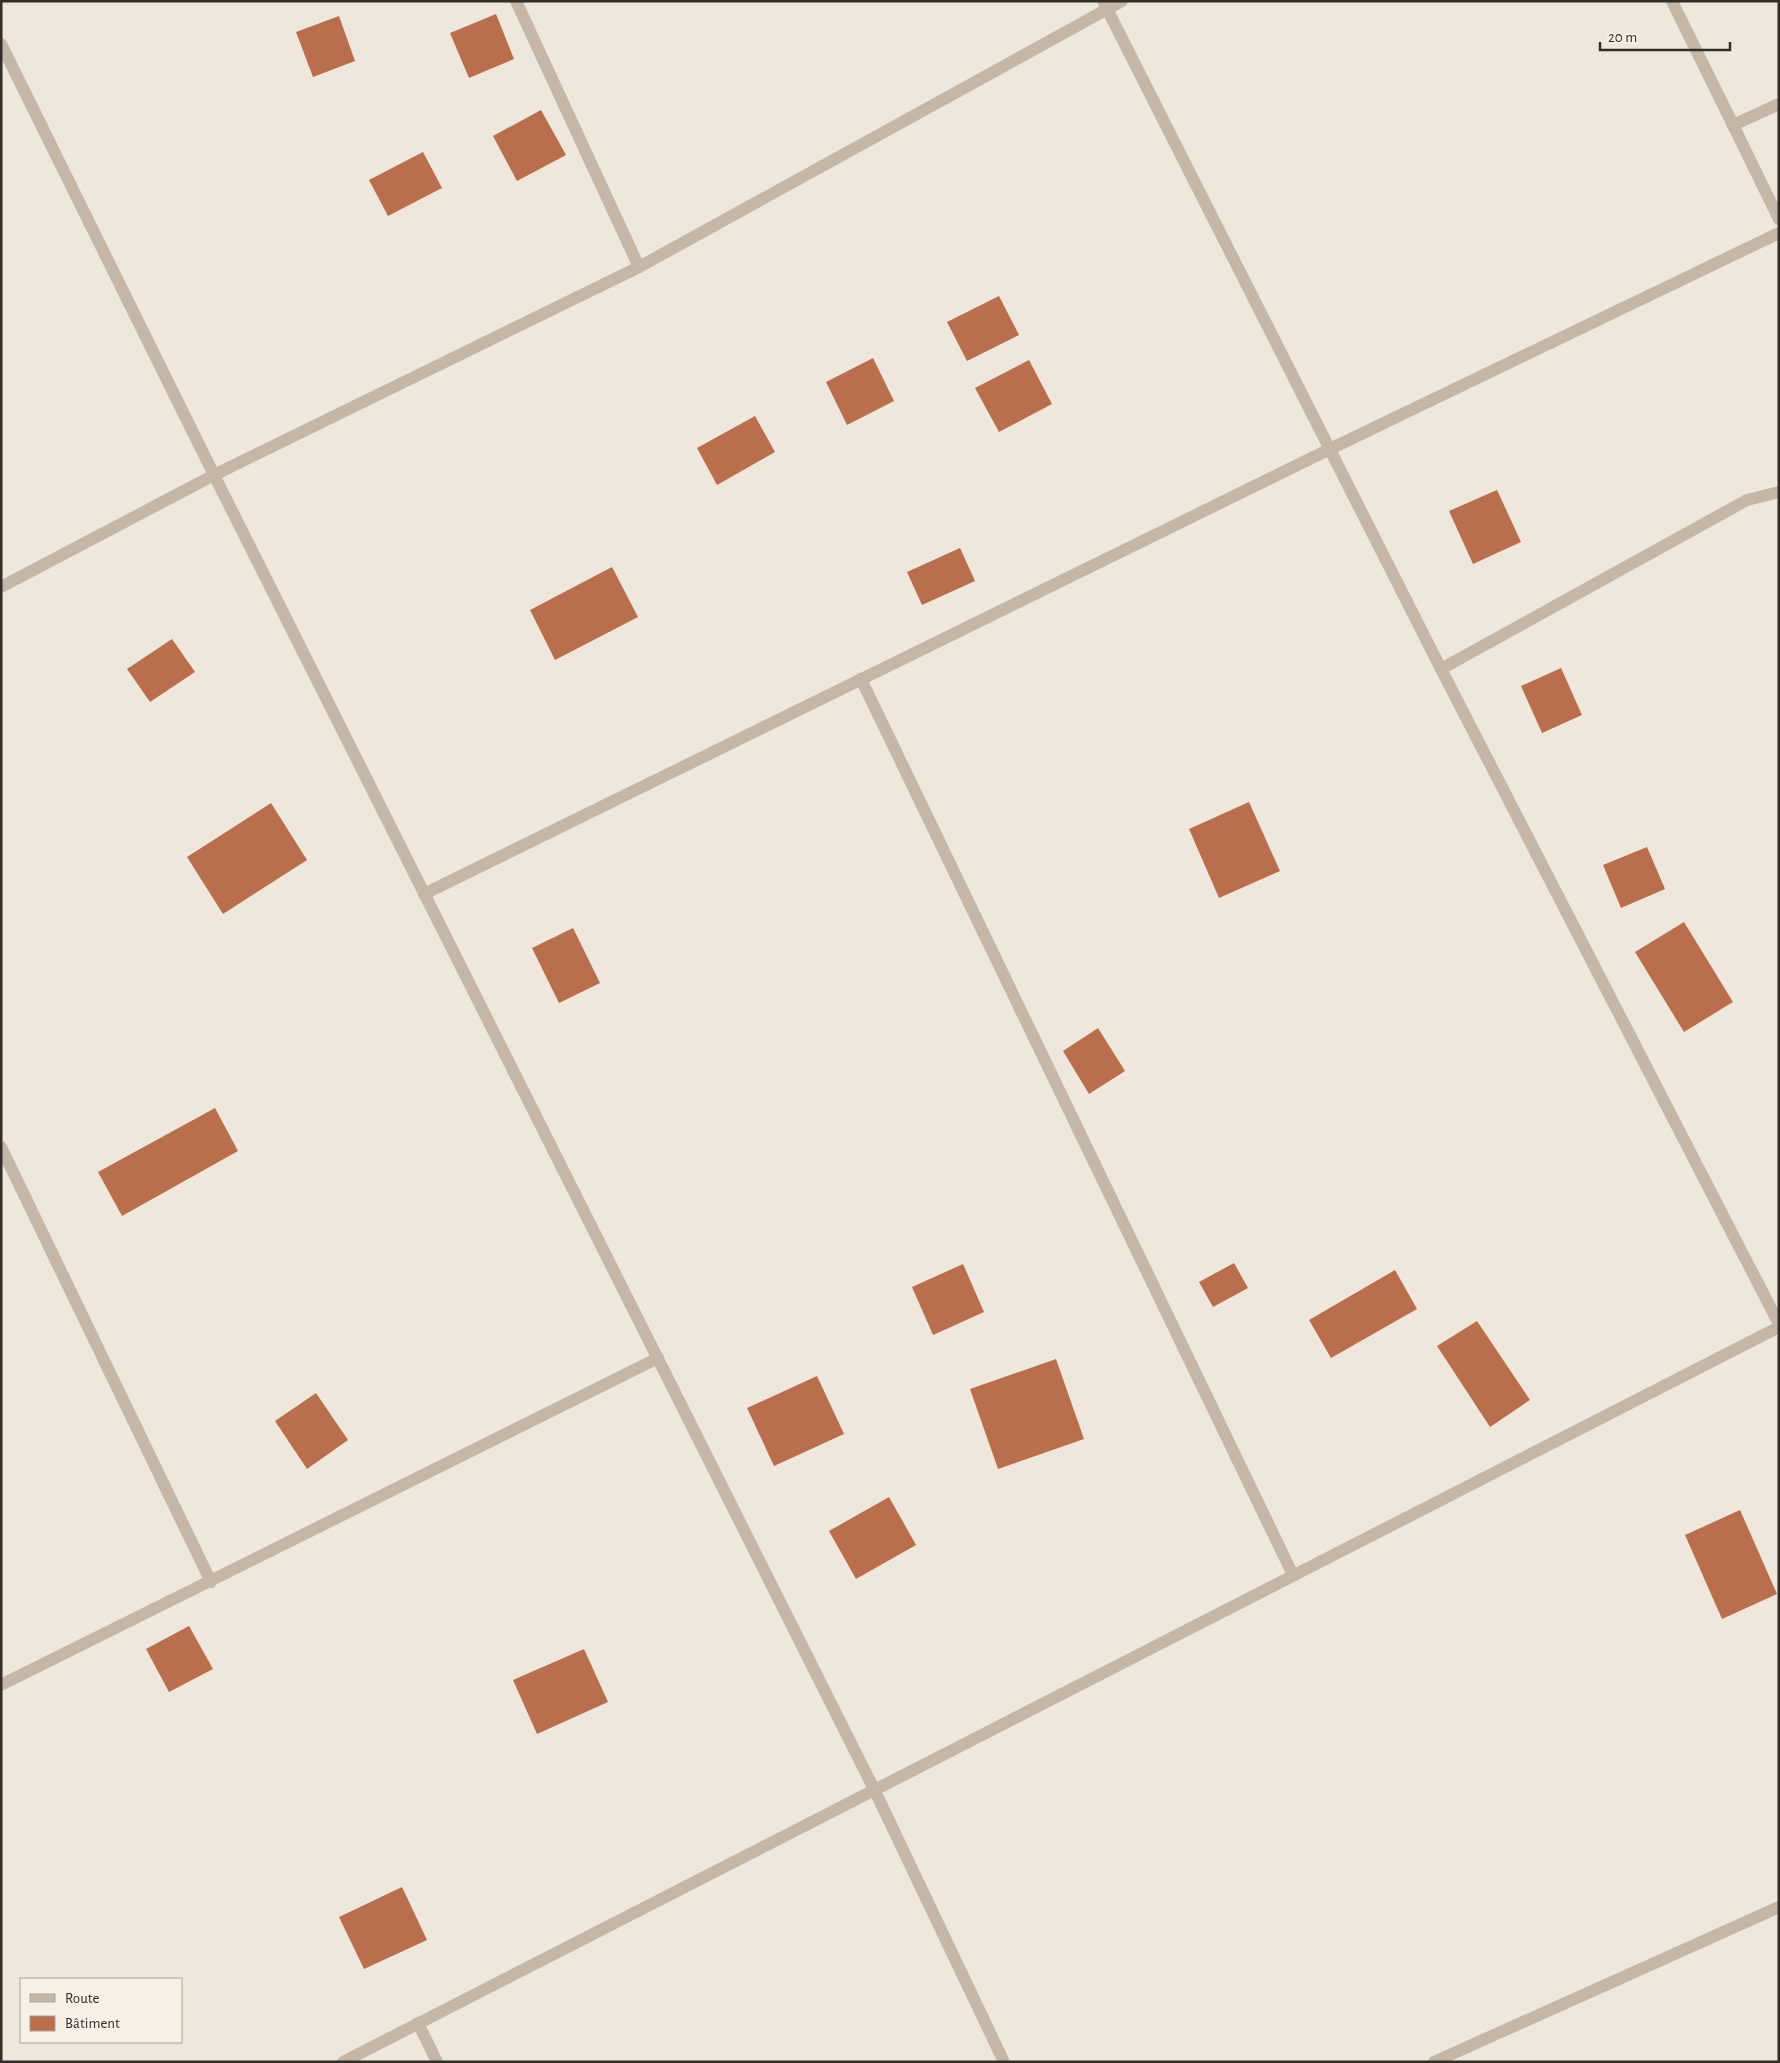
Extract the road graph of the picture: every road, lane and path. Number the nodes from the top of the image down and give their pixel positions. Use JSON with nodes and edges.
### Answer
{"nodes":[{"id":1,"x":516,"y":1,"type":"edge"},
{"id":2,"x":1122,"y":1,"type":"edge"},
{"id":3,"x":1672,"y":1,"type":"edge"},
{"id":4,"x":1105,"y":5,"type":"edge"},
{"id":5,"x":1,"y":44,"type":"edge"},
{"id":6,"x":1779,"y":104,"type":"edge"},
{"id":7,"x":1733,"y":125,"type":"junction"},
{"id":8,"x":1779,"y":219,"type":"edge"},
{"id":9,"x":1779,"y":233,"type":"edge"},
{"id":10,"x":638,"y":267,"type":"junction"},
{"id":11,"x":1330,"y":450,"type":"junction"},
{"id":12,"x":214,"y":475,"type":"junction"},
{"id":13,"x":1779,"y":492,"type":"edge"},
{"id":14,"x":1,"y":587,"type":"edge"},
{"id":15,"x":1441,"y":669,"type":"junction"},
{"id":16,"x":861,"y":680,"type":"junction"},
{"id":17,"x":424,"y":894,"type":"junction"},
{"id":18,"x":1,"y":1147,"type":"edge"},
{"id":19,"x":1779,"y":1326,"type":"edge"},
{"id":20,"x":658,"y":1358,"type":"junction"},
{"id":21,"x":1293,"y":1575,"type":"junction"},
{"id":22,"x":211,"y":1582,"type":"junction"},
{"id":23,"x":1,"y":1685,"type":"edge"},
{"id":24,"x":874,"y":1789,"type":"junction"},
{"id":25,"x":1779,"y":1907,"type":"edge"},
{"id":26,"x":418,"y":2023,"type":"junction"},
{"id":27,"x":342,"y":2062,"type":"edge"},
{"id":28,"x":437,"y":2062,"type":"edge"},
{"id":29,"x":1004,"y":2062,"type":"edge"},
{"id":30,"x":1434,"y":2062,"type":"edge"}],
"edges":[{"from":1,"to":10,"type":"street"},
{"from":2,"to":4,"type":"street"},
{"from":3,"to":7,"type":"street"},
{"from":4,"to":10,"type":"street"},
{"from":4,"to":11,"type":"street"},
{"from":5,"to":12,"type":"street"},
{"from":6,"to":7,"type":"street"},
{"from":7,"to":8,"type":"street"},
{"from":9,"to":11,"type":"street"},
{"from":10,"to":12,"type":"street"},
{"from":11,"to":15,"type":"street"},
{"from":11,"to":16,"type":"street"},
{"from":12,"to":14,"type":"street"},
{"from":12,"to":17,"type":"street"},
{"from":13,"to":15,"type":"street"},
{"from":15,"to":19,"type":"street"},
{"from":16,"to":17,"type":"street"},
{"from":16,"to":21,"type":"street"},
{"from":17,"to":20,"type":"street"},
{"from":18,"to":22,"type":"street"},
{"from":19,"to":21,"type":"street"},
{"from":20,"to":22,"type":"street"},
{"from":20,"to":24,"type":"street"},
{"from":21,"to":24,"type":"street"},
{"from":22,"to":23,"type":"street"},
{"from":24,"to":26,"type":"street"},
{"from":24,"to":29,"type":"street"},
{"from":25,"to":30,"type":"street"},
{"from":26,"to":27,"type":"street"},
{"from":26,"to":28,"type":"street"}]}
